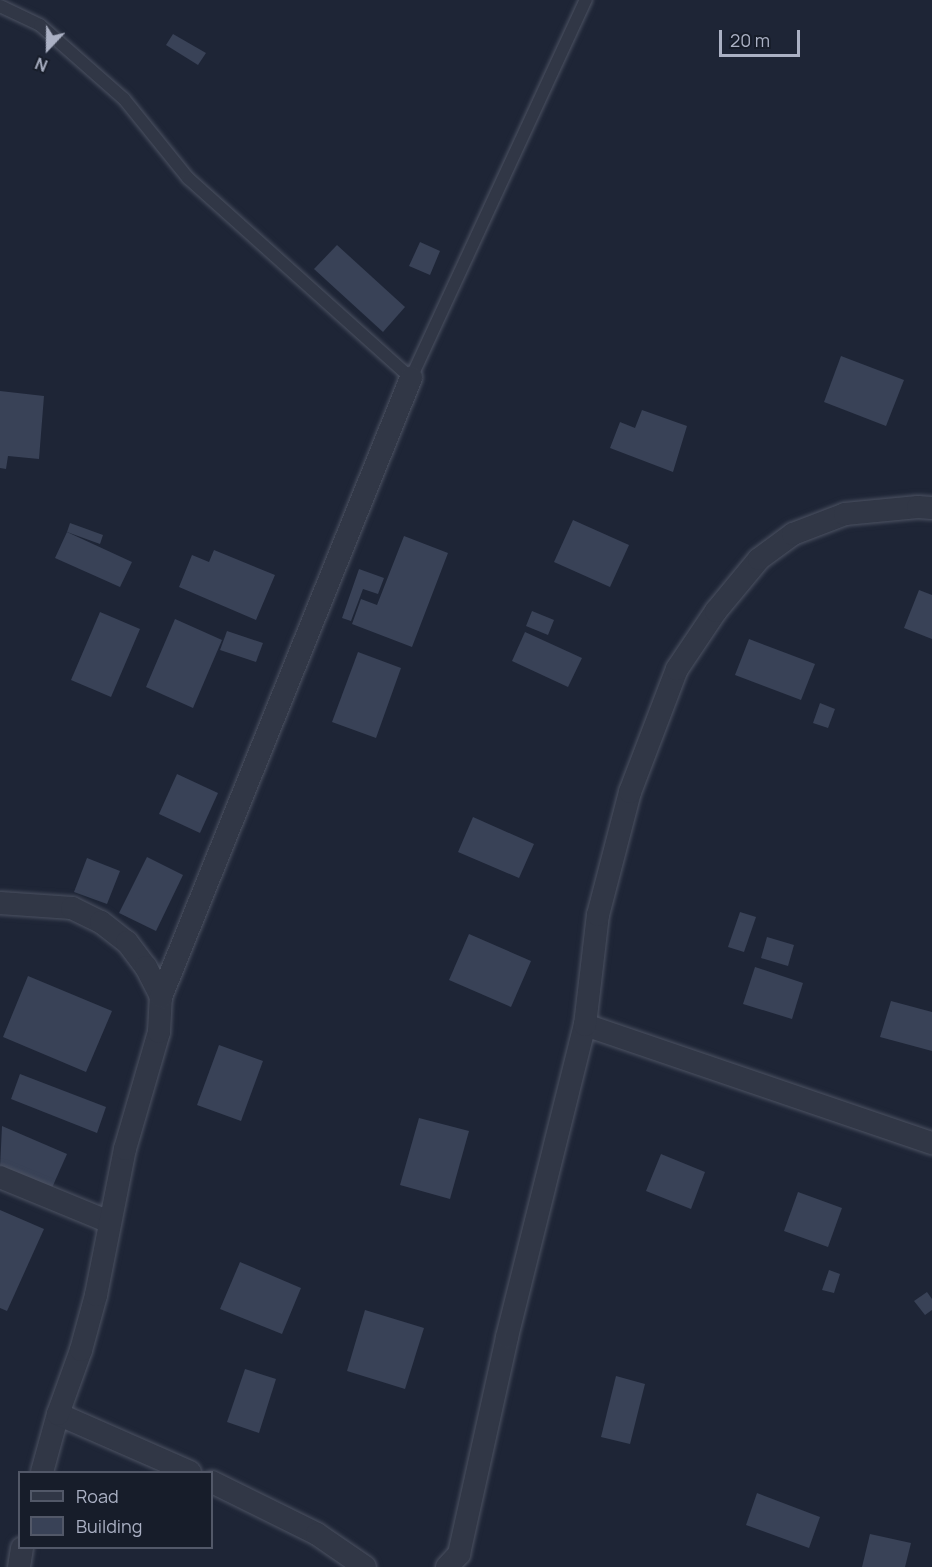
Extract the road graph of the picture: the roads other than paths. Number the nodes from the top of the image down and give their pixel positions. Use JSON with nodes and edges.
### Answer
{"nodes":[{"id":1,"x":586,"y":0,"type":"edge"},
{"id":2,"x":0,"y":6,"type":"edge"},
{"id":3,"x":411,"y":378,"type":"junction"},
{"id":4,"x":932,"y":508,"type":"edge"},
{"id":5,"x":0,"y":903,"type":"edge"},
{"id":6,"x":161,"y":996,"type":"junction"},
{"id":7,"x":585,"y":1025,"type":"junction"},
{"id":8,"x":932,"y":1143,"type":"edge"},
{"id":9,"x":0,"y":1177,"type":"edge"},
{"id":10,"x":110,"y":1222,"type":"junction"},
{"id":11,"x":58,"y":1414,"type":"junction"},
{"id":12,"x":43,"y":1471,"type":"edge"},
{"id":13,"x":186,"y":1471,"type":"edge"},
{"id":14,"x":213,"y":1482,"type":"edge"},
{"id":15,"x":22,"y":1549,"type":"edge"},
{"id":16,"x":20,"y":1567,"type":"edge"},
{"id":17,"x":365,"y":1567,"type":"edge"},
{"id":18,"x":447,"y":1567,"type":"edge"}],
"edges":[{"from":1,"to":3,"type":"lane"},
{"from":2,"to":3,"type":"lane"},
{"from":3,"to":6,"type":"street"},
{"from":4,"to":7,"type":"street"},
{"from":5,"to":6,"type":"street"},
{"from":6,"to":10,"type":"street"},
{"from":7,"to":8,"type":"street"},
{"from":7,"to":18,"type":"street"},
{"from":9,"to":10,"type":"street"},
{"from":10,"to":11,"type":"street"},
{"from":11,"to":12,"type":"street"},
{"from":11,"to":13,"type":"street"},
{"from":14,"to":17,"type":"street"},
{"from":15,"to":16,"type":"street"}]}
